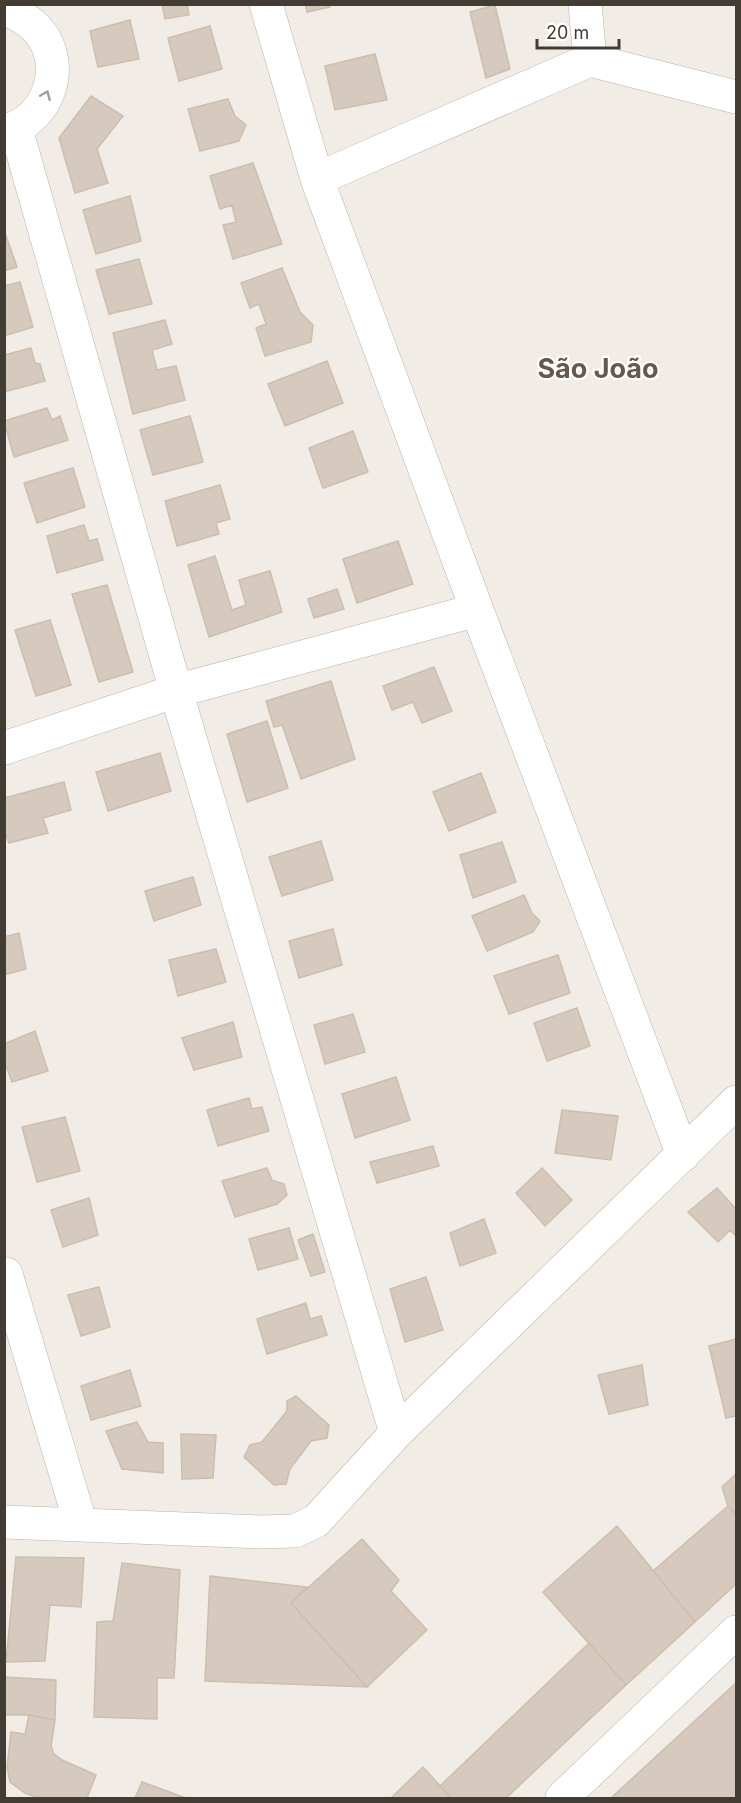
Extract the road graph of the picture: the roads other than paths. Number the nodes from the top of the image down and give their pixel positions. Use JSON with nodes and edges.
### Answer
{"nodes":[{"id":1,"x":266,"y":4,"type":"edge"},
{"id":2,"x":585,"y":4,"type":"edge"},
{"id":3,"x":4,"y":9,"type":"edge"},
{"id":4,"x":590,"y":60,"type":"junction"},
{"id":5,"x":736,"y":97,"type":"edge"},
{"id":6,"x":10,"y":130,"type":"edge"},
{"id":7,"x":317,"y":179,"type":"junction"},
{"id":8,"x":477,"y":610,"type":"junction"},
{"id":9,"x":176,"y":691,"type":"junction"},
{"id":10,"x":4,"y":748,"type":"edge"},
{"id":11,"x":736,"y":1102,"type":"edge"},
{"id":12,"x":683,"y":1155,"type":"junction"},
{"id":13,"x":5,"y":1276,"type":"edge"},
{"id":14,"x":396,"y":1433,"type":"junction"},
{"id":15,"x":4,"y":1522,"type":"edge"},
{"id":16,"x":81,"y":1525,"type":"junction"},
{"id":17,"x":736,"y":1632,"type":"edge"},
{"id":18,"x":562,"y":1798,"type":"edge"}],
"edges":[{"from":1,"to":7,"type":"street"},
{"from":2,"to":4,"type":"street"},
{"from":6,"to":3,"type":"street","one_way":true},
{"from":4,"to":5,"type":"street"},
{"from":4,"to":7,"type":"street"},
{"from":6,"to":9,"type":"street"},
{"from":7,"to":8,"type":"street"},
{"from":8,"to":9,"type":"street"},
{"from":8,"to":12,"type":"street"},
{"from":9,"to":10,"type":"street"},
{"from":9,"to":14,"type":"street"},
{"from":11,"to":12,"type":"street"},
{"from":12,"to":14,"type":"street"},
{"from":13,"to":16,"type":"street"},
{"from":14,"to":16,"type":"street"},
{"from":15,"to":16,"type":"street"},
{"from":17,"to":18,"type":"street"}]}
